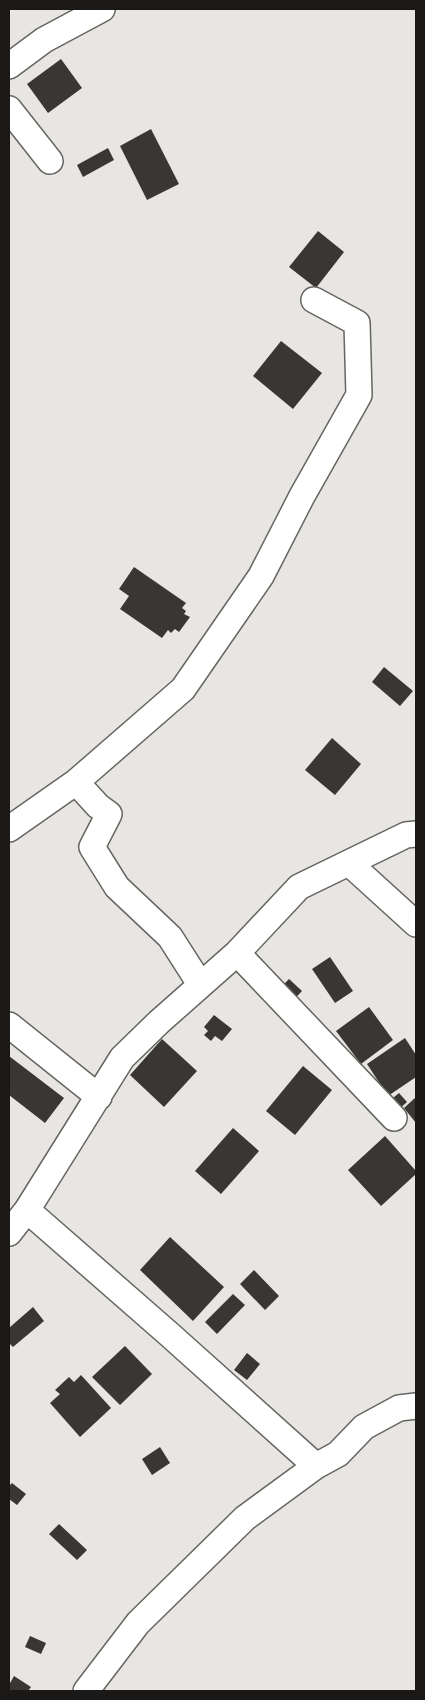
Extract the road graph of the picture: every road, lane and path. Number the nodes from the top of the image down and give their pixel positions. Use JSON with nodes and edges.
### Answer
{"nodes":[{"id":1,"x":102,"y":9,"type":"edge"},
{"id":2,"x":9,"y":66,"type":"edge"},
{"id":3,"x":9,"y":109,"type":"edge"},
{"id":4,"x":50,"y":161,"type":"dead end"},
{"id":5,"x":314,"y":300,"type":"dead end"},
{"id":6,"x":76,"y":782,"type":"junction"},
{"id":7,"x":9,"y":829,"type":"edge"},
{"id":8,"x":416,"y":834,"type":"edge"},
{"id":9,"x":350,"y":864,"type":"junction"},
{"id":10,"x":416,"y":924,"type":"edge"},
{"id":11,"x":237,"y":952,"type":"junction"},
{"id":12,"x":200,"y":984,"type":"junction"},
{"id":13,"x":9,"y":1025,"type":"edge"},
{"id":14,"x":99,"y":1097,"type":"junction"},
{"id":15,"x":394,"y":1118,"type":"dead end"},
{"id":16,"x":27,"y":1210,"type":"junction"},
{"id":17,"x":9,"y":1233,"type":"edge"},
{"id":18,"x":416,"y":1406,"type":"edge"},
{"id":19,"x":316,"y":1466,"type":"junction"},
{"id":20,"x":86,"y":1691,"type":"edge"}],
"edges":[{"from":1,"to":2,"type":"street"},
{"from":3,"to":4,"type":"street"},
{"from":5,"to":6,"type":"street"},
{"from":6,"to":7,"type":"street"},
{"from":6,"to":12,"type":"street"},
{"from":8,"to":9,"type":"street"},
{"from":9,"to":10,"type":"street"},
{"from":9,"to":11,"type":"street"},
{"from":11,"to":12,"type":"street"},
{"from":11,"to":15,"type":"street"},
{"from":12,"to":14,"type":"street"},
{"from":13,"to":14,"type":"street"},
{"from":14,"to":16,"type":"street"},
{"from":16,"to":17,"type":"street"},
{"from":16,"to":19,"type":"street"},
{"from":18,"to":19,"type":"street"},
{"from":19,"to":20,"type":"street"}]}
